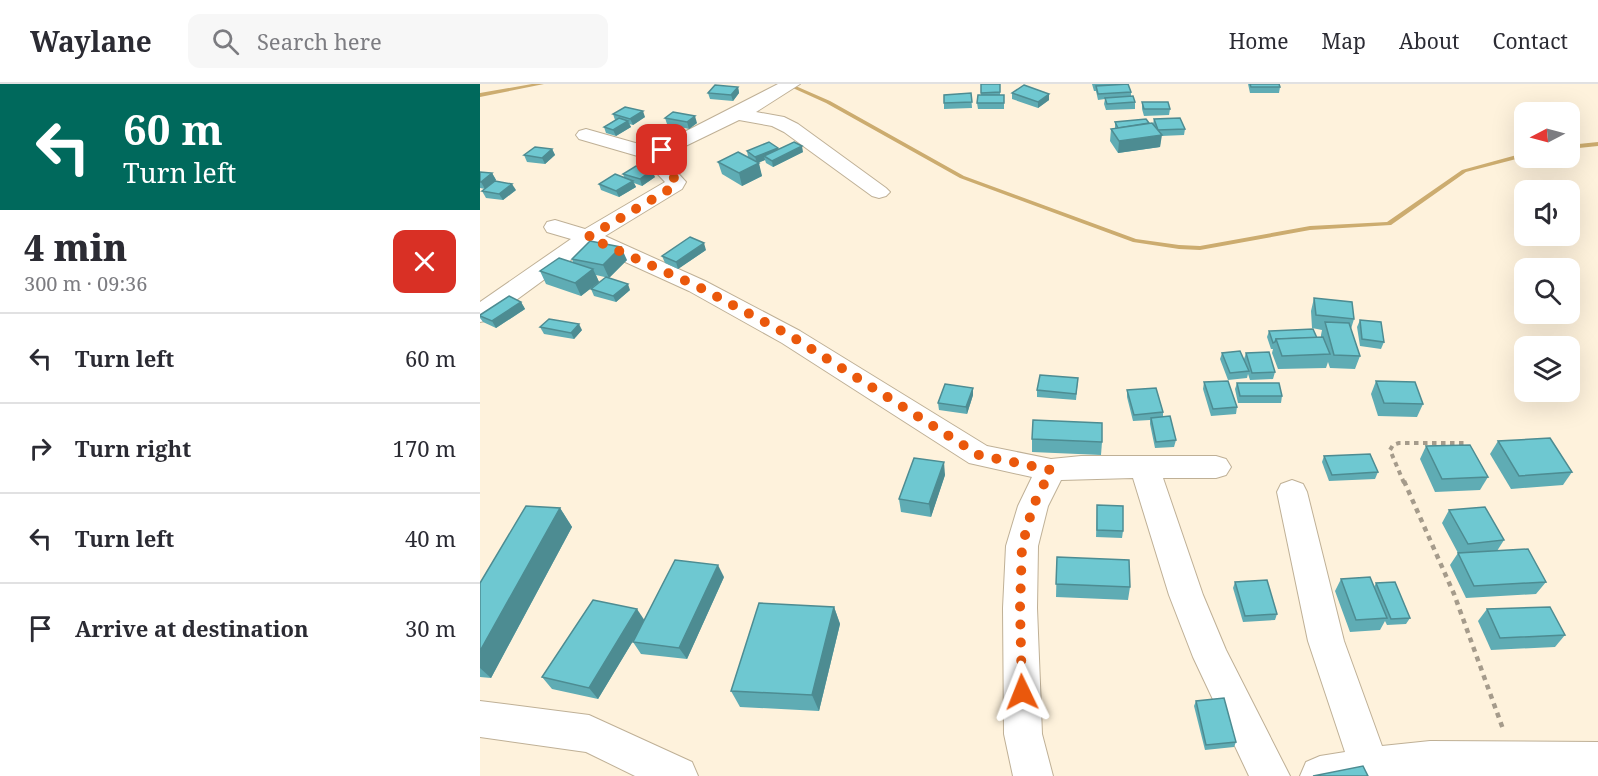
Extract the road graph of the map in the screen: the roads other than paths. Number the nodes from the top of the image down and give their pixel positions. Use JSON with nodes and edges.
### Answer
{"nodes":[{"id":1,"x":790,"y":84,"type":"edge"},
{"id":2,"x":743,"y":111,"type":"junction"},
{"id":3,"x":586,"y":135,"type":"dead end"},
{"id":4,"x":658,"y":156,"type":"junction"},
{"id":5,"x":879,"y":192,"type":"dead end"},
{"id":6,"x":555,"y":227,"type":"dead end"},
{"id":7,"x":588,"y":237,"type":"junction"},
{"id":8,"x":480,"y":314,"type":"edge"},
{"id":9,"x":1144,"y":466,"type":"junction"},
{"id":10,"x":1216,"y":467,"type":"dead end"},
{"id":11,"x":1051,"y":470,"type":"junction"},
{"id":12,"x":1292,"y":492,"type":"dead end"},
{"id":13,"x":480,"y":719,"type":"edge"},
{"id":14,"x":1598,"y":761,"type":"edge"},
{"id":15,"x":1370,"y":767,"type":"junction"},
{"id":16,"x":678,"y":776,"type":"edge"},
{"id":17,"x":1033,"y":776,"type":"edge"},
{"id":18,"x":1270,"y":776,"type":"edge"},
{"id":19,"x":1320,"y":776,"type":"edge"}],
"edges":[{"from":1,"to":2,"type":"street"},
{"from":2,"to":4,"type":"street"},
{"from":2,"to":5,"type":"street"},
{"from":3,"to":4,"type":"street"},
{"from":4,"to":7,"type":"street"},
{"from":6,"to":7,"type":"street"},
{"from":7,"to":8,"type":"street"},
{"from":7,"to":11,"type":"street"},
{"from":9,"to":10,"type":"street"},
{"from":9,"to":11,"type":"street"},
{"from":9,"to":18,"type":"street"},
{"from":11,"to":17,"type":"street"},
{"from":12,"to":15,"type":"street"},
{"from":13,"to":16,"type":"street"},
{"from":14,"to":15,"type":"street"},
{"from":15,"to":19,"type":"street"}]}
